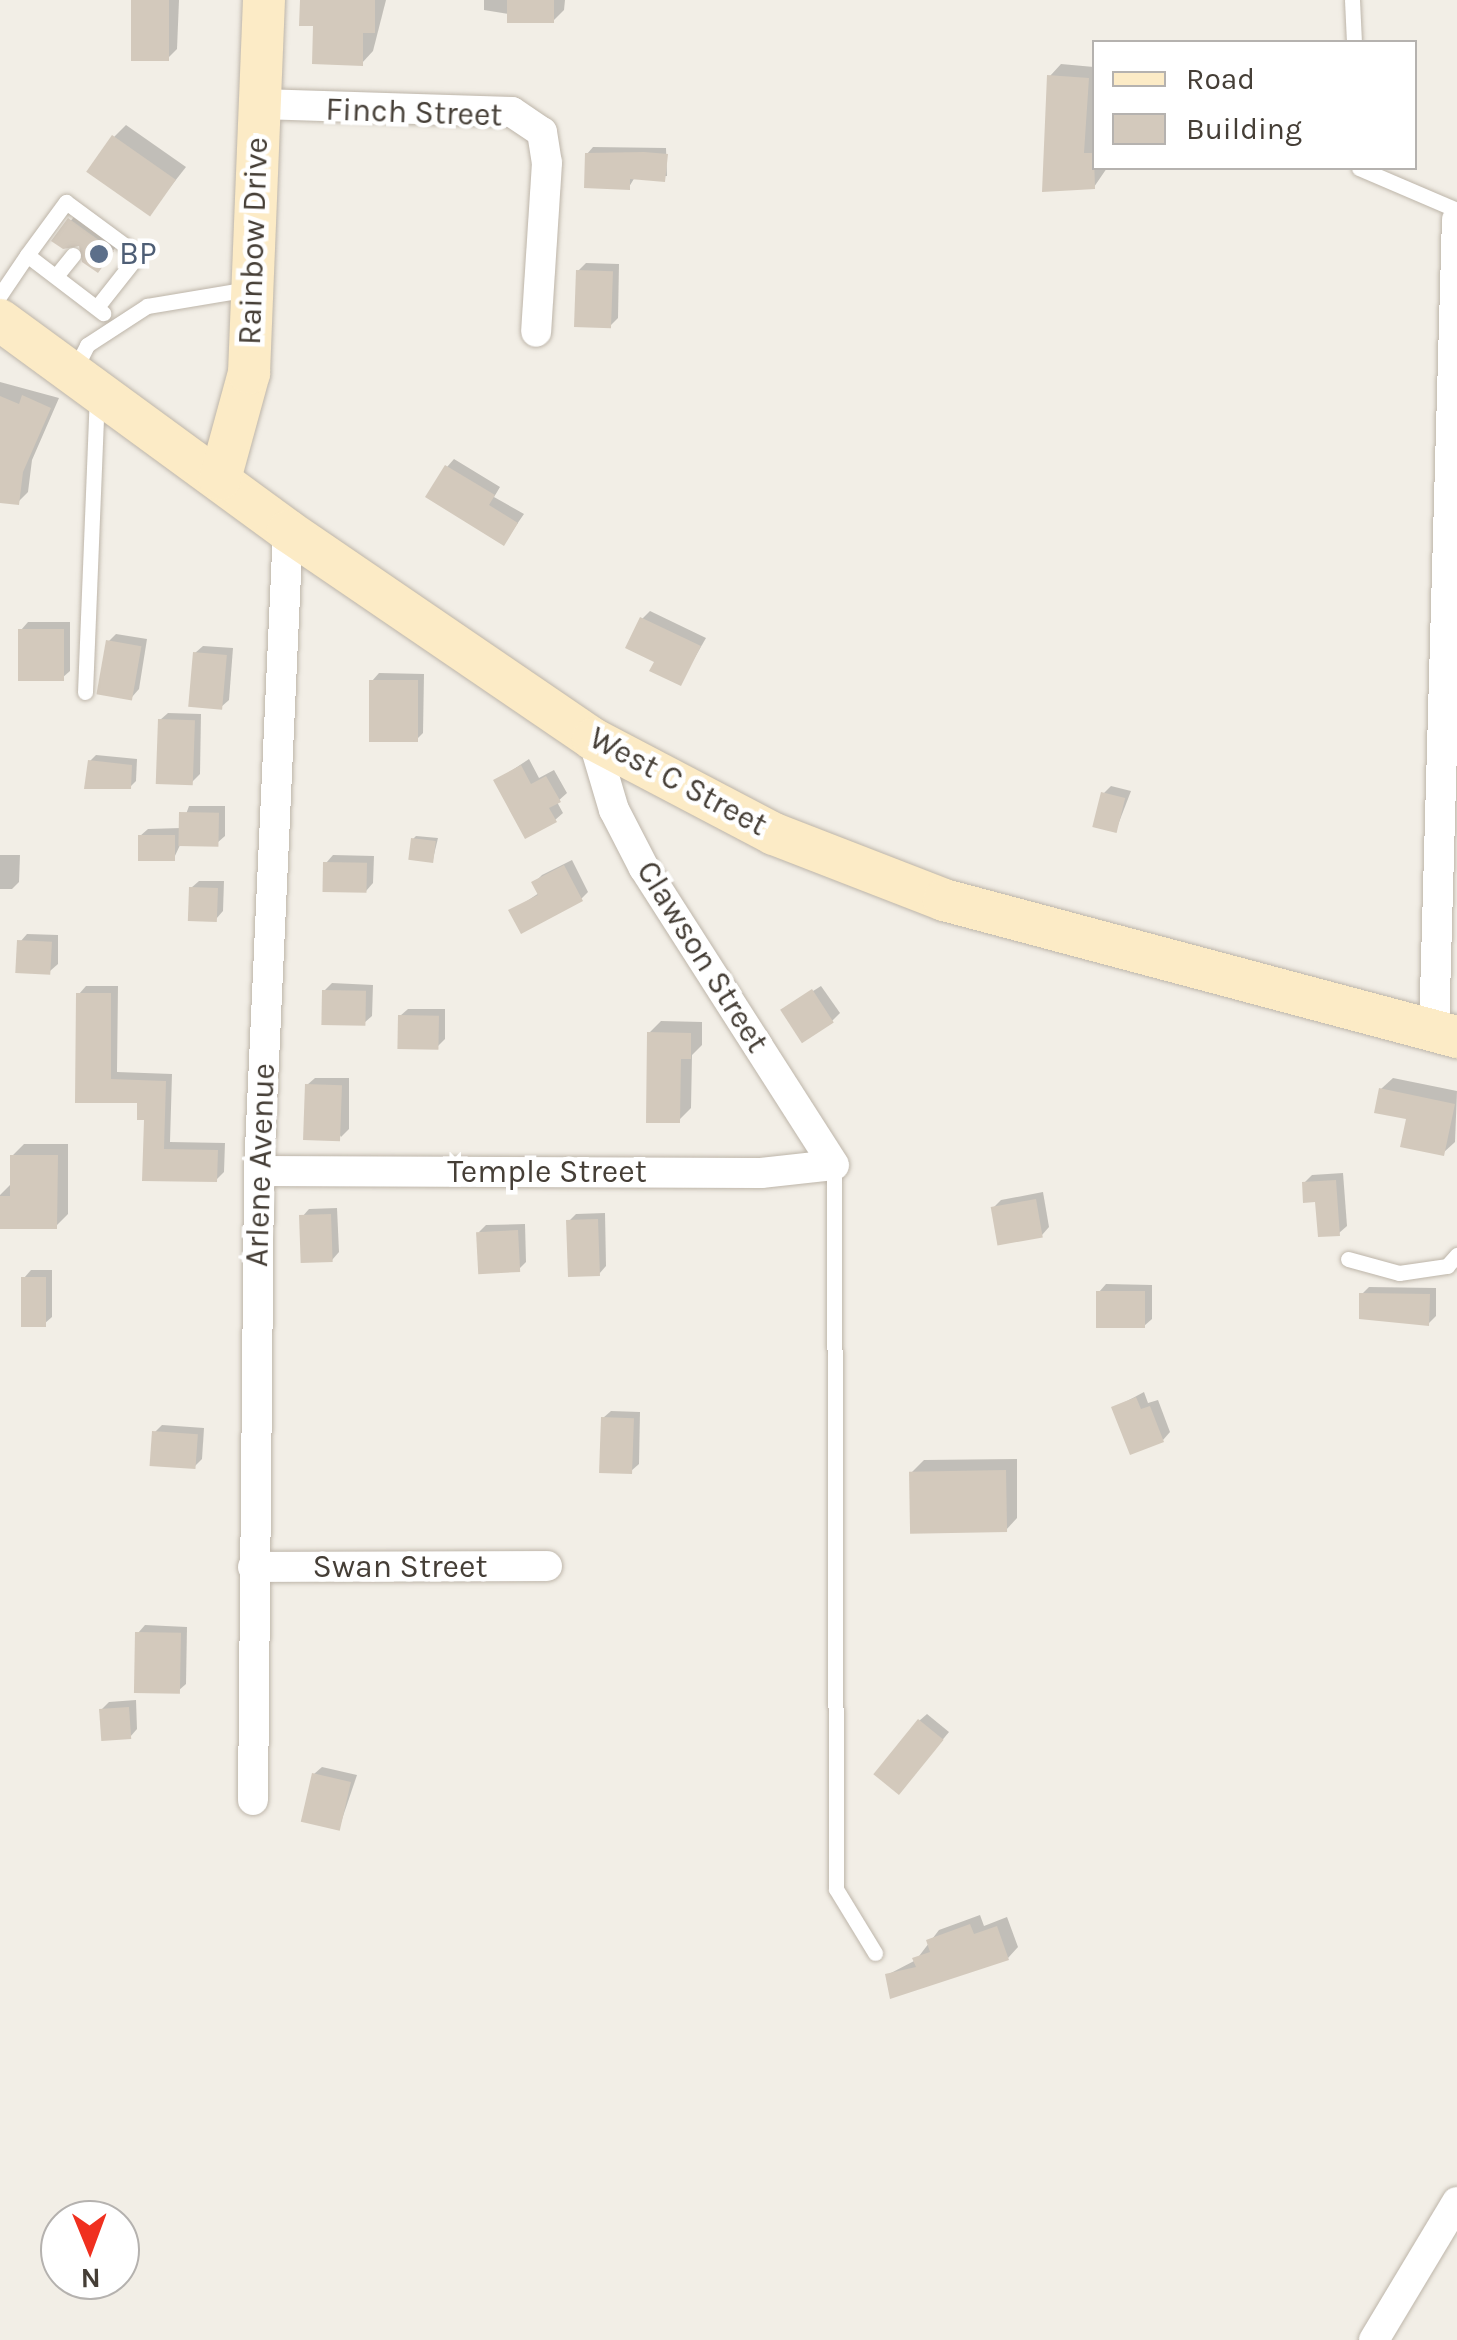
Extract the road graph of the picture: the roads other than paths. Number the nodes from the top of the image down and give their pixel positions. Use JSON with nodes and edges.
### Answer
{"nodes":[{"id":1,"x":264,"y":0,"type":"edge"},
{"id":2,"x":1352,"y":0,"type":"edge"},
{"id":3,"x":1354,"y":40,"type":"edge"},
{"id":4,"x":260,"y":104,"type":"junction"},
{"id":5,"x":1365,"y":170,"type":"edge"},
{"id":6,"x":1457,"y":210,"type":"edge"},
{"id":7,"x":1457,"y":220,"type":"edge"},
{"id":8,"x":27,"y":255,"type":"junction"},
{"id":9,"x":72,"y":255,"type":"dead end"},
{"id":10,"x":56,"y":276,"type":"junction"},
{"id":11,"x":252,"y":288,"type":"junction"},
{"id":12,"x":0,"y":295,"type":"edge"},
{"id":13,"x":97,"y":308,"type":"junction"},
{"id":14,"x":0,"y":320,"type":"edge"},
{"id":15,"x":114,"y":322,"type":"junction"},
{"id":16,"x":536,"y":332,"type":"dead end"},
{"id":17,"x":85,"y":381,"type":"junction"},
{"id":18,"x":220,"y":479,"type":"junction"},
{"id":19,"x":288,"y":531,"type":"junction"},
{"id":20,"x":85,"y":692,"type":"dead end"},
{"id":21,"x":593,"y":739,"type":"junction"},
{"id":22,"x":1446,"y":1034,"type":"edge"},
{"id":23,"x":834,"y":1165,"type":"junction"},
{"id":24,"x":259,"y":1171,"type":"junction"},
{"id":25,"x":1457,"y":1255,"type":"edge"},
{"id":26,"x":1348,"y":1259,"type":"dead end"},
{"id":27,"x":547,"y":1566,"type":"dead end"},
{"id":28,"x":252,"y":1567,"type":"junction"},
{"id":29,"x":253,"y":1800,"type":"dead end"},
{"id":30,"x":875,"y":1953,"type":"dead end"},
{"id":31,"x":1457,"y":2202,"type":"edge"},
{"id":32,"x":1374,"y":2340,"type":"edge"}],
"edges":[{"from":1,"to":4,"type":"main road","name":"Rainbow Drive"},
{"from":2,"to":3,"type":"lane"},
{"from":4,"to":11,"type":"main road","name":"Rainbow Drive"},
{"from":4,"to":16,"type":"street","name":"Finch Street"},
{"from":5,"to":6,"type":"lane"},
{"from":7,"to":22,"type":"street"},
{"from":8,"to":10,"type":"lane"},
{"from":8,"to":12,"type":"lane"},
{"from":8,"to":13,"type":"lane"},
{"from":9,"to":10,"type":"lane"},
{"from":10,"to":13,"type":"lane"},
{"from":11,"to":15,"type":"lane"},
{"from":11,"to":18,"type":"main road","name":"Rainbow Drive"},
{"from":13,"to":15,"type":"lane"},
{"from":14,"to":17,"type":"main road","name":"West C Street"},
{"from":15,"to":17,"type":"lane"},
{"from":17,"to":18,"type":"main road","name":"West C Street"},
{"from":17,"to":20,"type":"lane"},
{"from":18,"to":19,"type":"main road","name":"West C Street"},
{"from":19,"to":21,"type":"main road","name":"West C Street"},
{"from":19,"to":24,"type":"street","name":"Arlene Avenue"},
{"from":21,"to":22,"type":"main road","name":"West C Street"},
{"from":21,"to":23,"type":"street","name":"Clawson Street"},
{"from":23,"to":24,"type":"street","name":"Temple Street"},
{"from":23,"to":30,"type":"lane"},
{"from":24,"to":28,"type":"street","name":"Arlene Avenue"},
{"from":25,"to":26,"type":"lane"},
{"from":27,"to":28,"type":"street","name":"Swan Street"},
{"from":28,"to":29,"type":"street","name":"Arlene Avenue"},
{"from":31,"to":32,"type":"street"}]}
